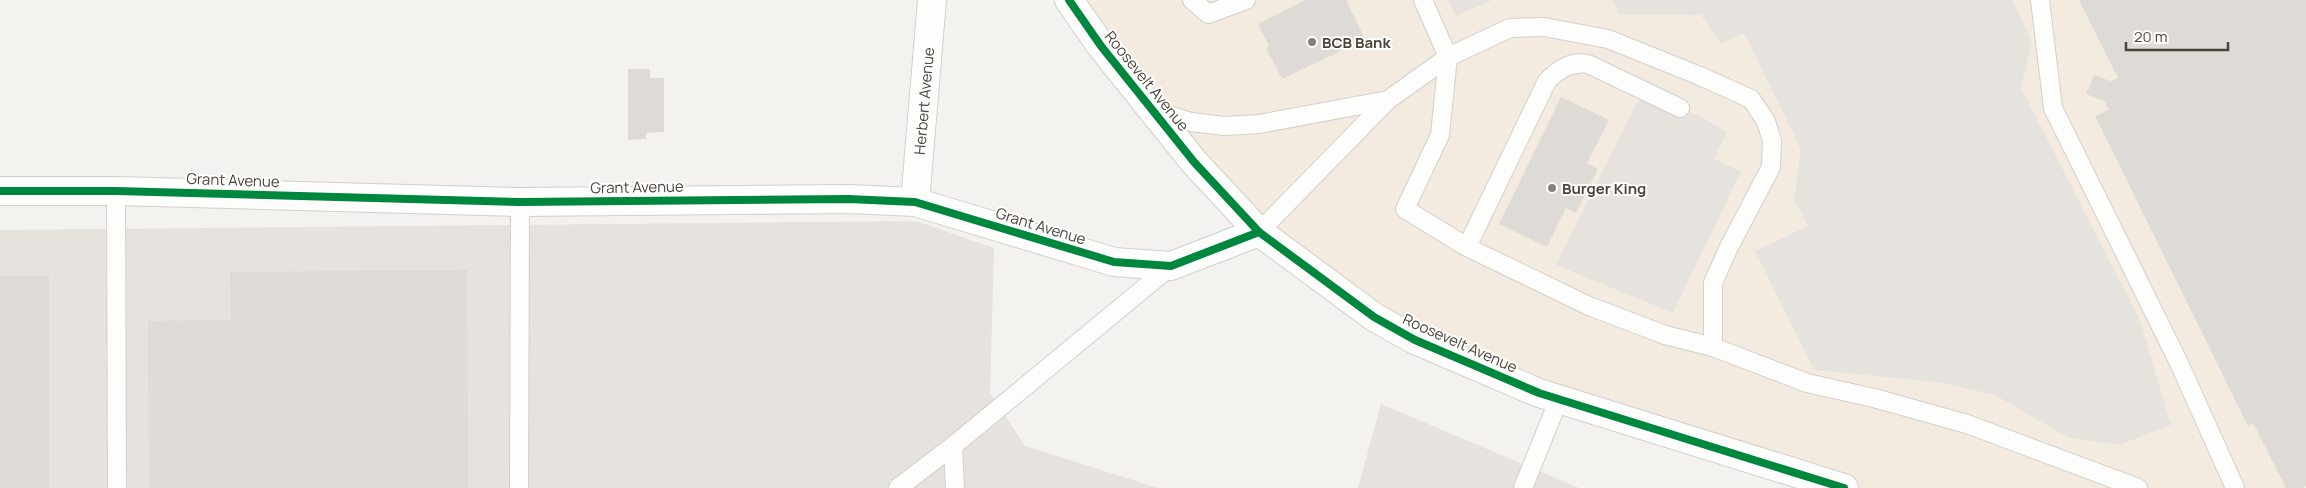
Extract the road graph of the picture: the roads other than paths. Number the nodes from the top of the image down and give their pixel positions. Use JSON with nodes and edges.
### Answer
{"nodes":[{"id":1,"x":932,"y":0,"type":"edge"},
{"id":2,"x":1069,"y":0,"type":"edge"},
{"id":3,"x":1246,"y":0,"type":"edge"},
{"id":4,"x":1423,"y":0,"type":"edge"},
{"id":5,"x":2040,"y":0,"type":"edge"},
{"id":6,"x":1193,"y":2,"type":"edge"},
{"id":7,"x":1448,"y":57,"type":"junction"},
{"id":8,"x":1388,"y":100,"type":"junction"},
{"id":9,"x":1680,"y":108,"type":"dead end"},
{"id":10,"x":1152,"y":109,"type":"junction"},
{"id":11,"x":0,"y":191,"type":"edge"},
{"id":12,"x":116,"y":191,"type":"junction"},
{"id":13,"x":520,"y":202,"type":"junction"},
{"id":14,"x":915,"y":202,"type":"junction"},
{"id":15,"x":1259,"y":232,"type":"junction"},
{"id":16,"x":1468,"y":247,"type":"junction"},
{"id":17,"x":1171,"y":266,"type":"junction"},
{"id":18,"x":1714,"y":347,"type":"junction"},
{"id":19,"x":1558,"y":399,"type":"junction"},
{"id":20,"x":952,"y":446,"type":"junction"},
{"id":21,"x":117,"y":488,"type":"edge"},
{"id":22,"x":519,"y":488,"type":"edge"},
{"id":23,"x":898,"y":488,"type":"edge"},
{"id":24,"x":955,"y":488,"type":"edge"},
{"id":25,"x":1523,"y":488,"type":"edge"},
{"id":26,"x":1844,"y":488,"type":"edge"},
{"id":27,"x":2138,"y":488,"type":"edge"},
{"id":28,"x":2235,"y":488,"type":"edge"}],
"edges":[{"from":1,"to":14,"type":"street","name":"Herbert Avenue"},
{"from":2,"to":10,"type":"street","name":"Roosevelt Avenue"},
{"from":3,"to":6,"type":"lane"},
{"from":4,"to":7,"type":"lane"},
{"from":5,"to":28,"type":"lane"},
{"from":7,"to":8,"type":"lane"},
{"from":7,"to":16,"type":"lane"},
{"from":7,"to":18,"type":"lane"},
{"from":8,"to":10,"type":"lane"},
{"from":8,"to":15,"type":"lane"},
{"from":9,"to":16,"type":"lane"},
{"from":10,"to":15,"type":"street","name":"Roosevelt Avenue"},
{"from":11,"to":12,"type":"street","name":"Grant Avenue"},
{"from":12,"to":13,"type":"street","name":"Grant Avenue"},
{"from":12,"to":21,"type":"lane"},
{"from":13,"to":14,"type":"street","name":"Grant Avenue"},
{"from":13,"to":22,"type":"lane"},
{"from":14,"to":17,"type":"street","name":"Grant Avenue"},
{"from":15,"to":17,"type":"street","name":"Grant Avenue"},
{"from":15,"to":19,"type":"street","name":"Roosevelt Avenue"},
{"from":16,"to":18,"type":"lane"},
{"from":17,"to":20,"type":"lane"},
{"from":18,"to":27,"type":"lane"},
{"from":19,"to":25,"type":"lane"},
{"from":19,"to":26,"type":"street","name":"Roosevelt Avenue"},
{"from":20,"to":23,"type":"lane"},
{"from":20,"to":24,"type":"lane"}]}
